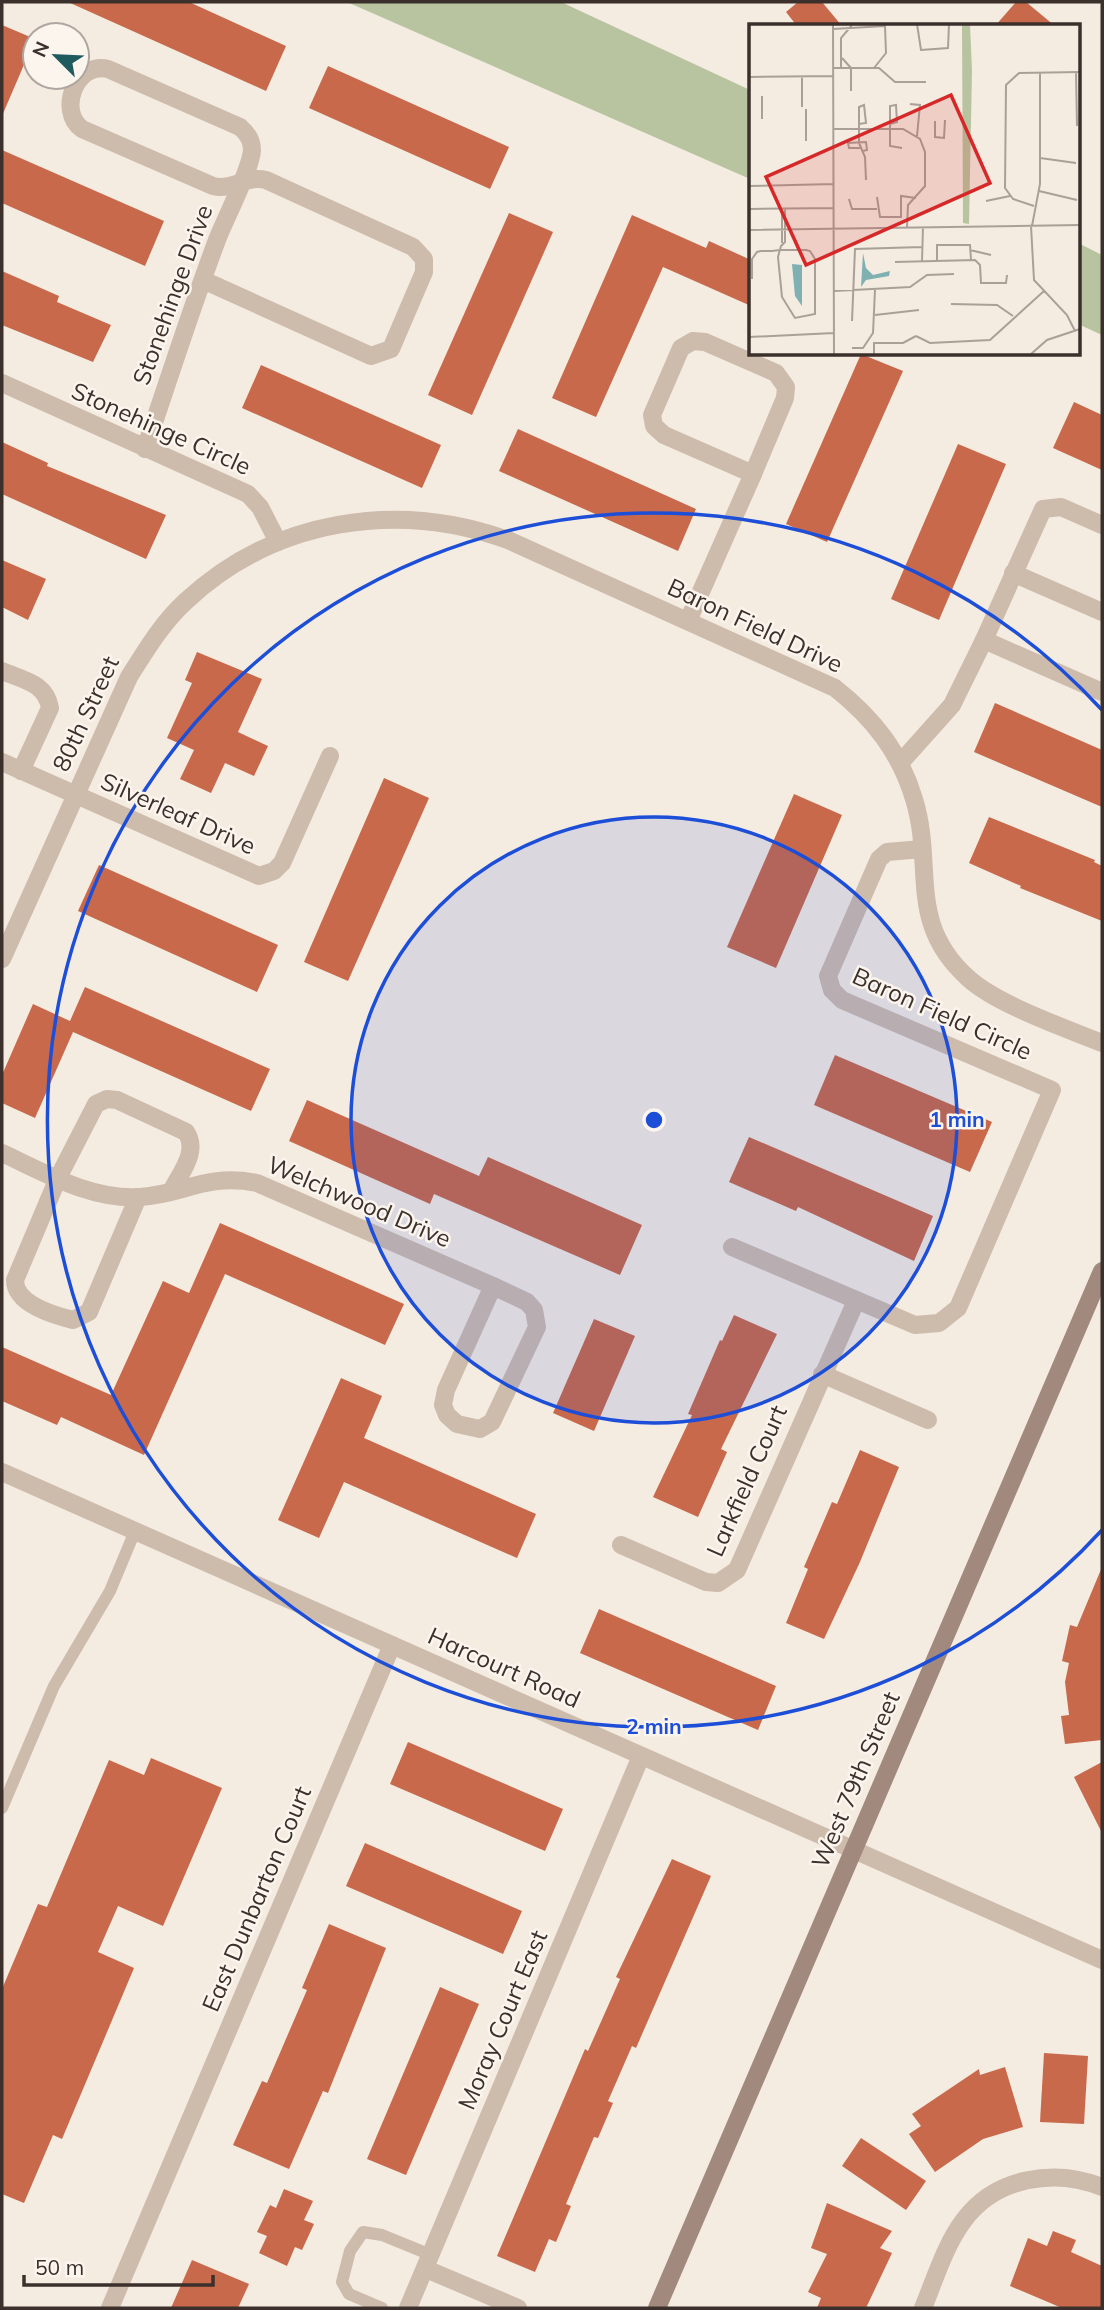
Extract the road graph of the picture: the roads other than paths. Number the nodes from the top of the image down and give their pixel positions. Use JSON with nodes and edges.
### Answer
{"nodes":[{"id":1,"x":241,"y":181,"type":"junction"},
{"id":2,"x":203,"y":280,"type":"junction"},
{"id":3,"x":2,"y":383,"type":"edge"},
{"id":4,"x":145,"y":449,"type":"junction"},
{"id":5,"x":753,"y":474,"type":"junction"},
{"id":6,"x":1102,"y":525,"type":"edge"},
{"id":7,"x":278,"y":542,"type":"junction"},
{"id":8,"x":1013,"y":573,"type":"junction"},
{"id":9,"x":1102,"y":612,"type":"edge"},
{"id":10,"x":688,"y":621,"type":"junction"},
{"id":11,"x":984,"y":640,"type":"junction"},
{"id":12,"x":2,"y":671,"type":"edge"},
{"id":13,"x":1102,"y":692,"type":"edge"},
{"id":14,"x":330,"y":756,"type":"dead end"},
{"id":15,"x":2,"y":762,"type":"edge"},
{"id":16,"x":901,"y":762,"type":"junction"},
{"id":17,"x":21,"y":771,"type":"junction"},
{"id":18,"x":75,"y":794,"type":"junction"},
{"id":19,"x":922,"y":849,"type":"junction"},
{"id":20,"x":2,"y":959,"type":"edge"},
{"id":21,"x":1102,"y":1043,"type":"edge"},
{"id":22,"x":2,"y":1153,"type":"edge"},
{"id":23,"x":58,"y":1178,"type":"junction"},
{"id":24,"x":172,"y":1190,"type":"junction"},
{"id":25,"x":138,"y":1197,"type":"junction"},
{"id":26,"x":732,"y":1247,"type":"dead end"},
{"id":27,"x":1102,"y":1271,"type":"edge"},
{"id":28,"x":493,"y":1286,"type":"junction"},
{"id":29,"x":856,"y":1301,"type":"junction"},
{"id":30,"x":822,"y":1374,"type":"junction"},
{"id":31,"x":928,"y":1420,"type":"dead end"},
{"id":32,"x":2,"y":1472,"type":"edge"},
{"id":33,"x":135,"y":1531,"type":"junction"},
{"id":34,"x":621,"y":1545,"type":"dead end"},
{"id":35,"x":392,"y":1645,"type":"junction"},
{"id":36,"x":641,"y":1756,"type":"junction"},
{"id":37,"x":2,"y":1808,"type":"edge"},
{"id":38,"x":853,"y":1849,"type":"junction"},
{"id":39,"x":1102,"y":1960,"type":"edge"},
{"id":40,"x":1102,"y":2187,"type":"edge"},
{"id":41,"x":428,"y":2262,"type":"junction"},
{"id":42,"x":414,"y":2306,"type":"edge"},
{"id":43,"x":110,"y":2308,"type":"edge"},
{"id":44,"x":383,"y":2308,"type":"edge"},
{"id":45,"x":518,"y":2308,"type":"edge"},
{"id":46,"x":657,"y":2308,"type":"edge"},
{"id":47,"x":923,"y":2308,"type":"edge"}],
"edges":[{"from":1,"to":1,"type":"street","name":"Stonehinge Drive"},
{"from":1,"to":2,"type":"street","name":"Stonehinge Drive"},
{"from":1,"to":2,"type":"street"},
{"from":2,"to":4,"type":"street","name":"Stonehinge Drive"},
{"from":3,"to":4,"type":"street","name":"Stonehinge Circle"},
{"from":4,"to":7,"type":"street","name":"Stonehinge Circle"},
{"from":5,"to":5,"type":"street"},
{"from":5,"to":10,"type":"street"},
{"from":6,"to":8,"type":"street"},
{"from":7,"to":10,"type":"street","name":"Baron Field Drive"},
{"from":7,"to":18,"type":"street","name":"80th Street"},
{"from":8,"to":9,"type":"street"},
{"from":8,"to":11,"type":"street"},
{"from":10,"to":16,"type":"street","name":"Baron Field Drive"},
{"from":11,"to":13,"type":"street"},
{"from":11,"to":16,"type":"street"},
{"from":12,"to":17,"type":"street"},
{"from":14,"to":18,"type":"street","name":"Silverleaf Drive"},
{"from":15,"to":17,"type":"street","name":"Silverleaf Drive"},
{"from":16,"to":19,"type":"street","name":"Baron Field Drive"},
{"from":17,"to":18,"type":"street","name":"Silverleaf Drive"},
{"from":18,"to":20,"type":"street","name":"80th Street"},
{"from":19,"to":21,"type":"street","name":"Baron Field Drive"},
{"from":19,"to":29,"type":"street","name":"Baron Field Circle"},
{"from":22,"to":23,"type":"street","name":"Welchwood Drive"},
{"from":23,"to":24,"type":"street"},
{"from":23,"to":25,"type":"street","name":"Welchwood Drive"},
{"from":23,"to":25,"type":"street"},
{"from":24,"to":25,"type":"street","name":"Welchwood Drive"},
{"from":24,"to":28,"type":"street","name":"Welchwood Drive"},
{"from":26,"to":29,"type":"street"},
{"from":27,"to":38,"type":"main road","name":"West 79th Street"},
{"from":28,"to":28,"type":"street","name":"Welchwood Drive"},
{"from":29,"to":30,"type":"street","name":"Larkfield Court"},
{"from":30,"to":31,"type":"street"},
{"from":30,"to":34,"type":"street","name":"Larkfield Court"},
{"from":32,"to":33,"type":"street","name":"Harcourt Road"},
{"from":33,"to":35,"type":"street","name":"Harcourt Road"},
{"from":33,"to":37,"type":"lane"},
{"from":35,"to":36,"type":"street","name":"Harcourt Road"},
{"from":35,"to":43,"type":"street","name":"East Dunbarton Court"},
{"from":36,"to":38,"type":"street","name":"Harcourt Road"},
{"from":36,"to":41,"type":"street","name":"Moray Court East"},
{"from":38,"to":39,"type":"street","name":"Harcourt Road"},
{"from":38,"to":46,"type":"main road","name":"West 79th Street"},
{"from":40,"to":47,"type":"street"},
{"from":41,"to":42,"type":"street","name":"Moray Court East"},
{"from":41,"to":44,"type":"lane"},
{"from":41,"to":45,"type":"street"}]}
